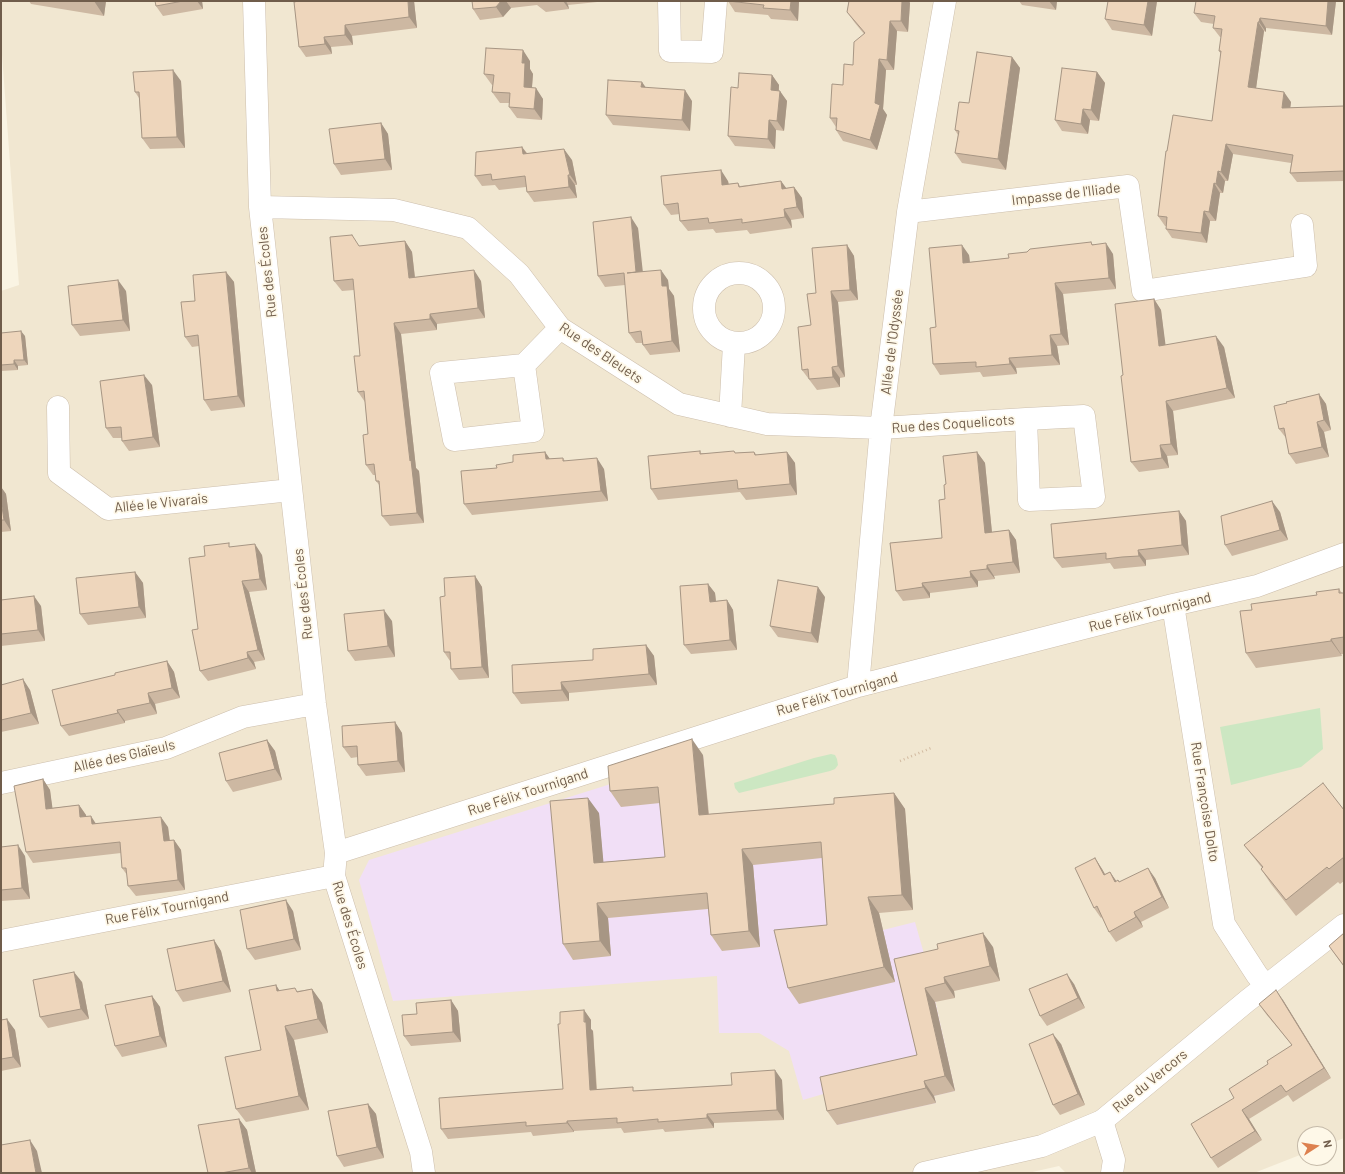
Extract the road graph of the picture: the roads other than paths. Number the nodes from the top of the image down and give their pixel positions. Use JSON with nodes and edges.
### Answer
{"nodes":[{"id":1,"x":254,"y":1,"type":"edge"},
{"id":2,"x":669,"y":1,"type":"edge"},
{"id":3,"x":716,"y":1,"type":"edge"},
{"id":4,"x":945,"y":1,"type":"edge"},
{"id":5,"x":260,"y":207,"type":"junction"},
{"id":6,"x":908,"y":212,"type":"junction"},
{"id":7,"x":1302,"y":225,"type":"dead end"},
{"id":8,"x":560,"y":328,"type":"junction"},
{"id":9,"x":734,"y":344,"type":"dead end"},
{"id":10,"x":524,"y":365,"type":"junction"},
{"id":11,"x":58,"y":408,"type":"dead end"},
{"id":12,"x":730,"y":416,"type":"junction"},
{"id":13,"x":1026,"y":419,"type":"junction"},
{"id":14,"x":881,"y":428,"type":"junction"},
{"id":15,"x":291,"y":490,"type":"junction"},
{"id":16,"x":1344,"y":554,"type":"edge"},
{"id":17,"x":1174,"y":605,"type":"junction"},
{"id":18,"x":858,"y":686,"type":"junction"},
{"id":19,"x":315,"y":704,"type":"junction"},
{"id":20,"x":1,"y":783,"type":"edge"},
{"id":21,"x":336,"y":853,"type":"junction"},
{"id":22,"x":334,"y":876,"type":"junction"},
{"id":23,"x":1344,"y":925,"type":"edge"},
{"id":24,"x":1,"y":941,"type":"edge"},
{"id":25,"x":1266,"y":986,"type":"junction"},
{"id":26,"x":1102,"y":1121,"type":"junction"},
{"id":27,"x":424,"y":1173,"type":"edge"},
{"id":28,"x":924,"y":1173,"type":"edge"},
{"id":29,"x":1112,"y":1173,"type":"edge"}],
"edges":[{"from":1,"to":5,"type":"street","name":"Rue des Écoles"},
{"from":2,"to":3,"type":"street"},
{"from":4,"to":6,"type":"street","name":"Allée de l'Odyssée"},
{"from":5,"to":8,"type":"street","name":"Rue des Bleuets"},
{"from":5,"to":15,"type":"street","name":"Rue des Écoles"},
{"from":6,"to":7,"type":"street","name":"Impasse de l'Iliade"},
{"from":6,"to":14,"type":"street","name":"Allée de l'Odyssée"},
{"from":8,"to":10,"type":"street"},
{"from":8,"to":12,"type":"street","name":"Rue des Bleuets"},
{"from":9,"to":12,"type":"street"},
{"from":10,"to":10,"type":"street"},
{"from":11,"to":15,"type":"street","name":"Allée le Vivarais"},
{"from":12,"to":14,"type":"street","name":"Rue des Bleuets"},
{"from":13,"to":13,"type":"street","name":"Rue des Coquelicots"},
{"from":13,"to":14,"type":"street","name":"Rue des Coquelicots"},
{"from":14,"to":18,"type":"street","name":"Allée de l'Odyssée"},
{"from":15,"to":19,"type":"street","name":"Rue des Écoles"},
{"from":16,"to":17,"type":"street","name":"Rue Félix Tournigand"},
{"from":17,"to":18,"type":"street","name":"Rue Félix Tournigand"},
{"from":17,"to":25,"type":"street","name":"Rue Françoise Dolto"},
{"from":18,"to":21,"type":"street","name":"Rue Félix Tournigand"},
{"from":19,"to":20,"type":"street","name":"Allée des Glaïeuls"},
{"from":19,"to":21,"type":"street","name":"Rue des Écoles"},
{"from":21,"to":22,"type":"street","name":"Rue des Écoles"},
{"from":22,"to":24,"type":"street","name":"Rue Félix Tournigand"},
{"from":22,"to":27,"type":"street","name":"Rue des Écoles"},
{"from":23,"to":25,"type":"street","name":"Rue du Vercors"},
{"from":25,"to":26,"type":"street","name":"Rue du Vercors"},
{"from":26,"to":28,"type":"street","name":"Rue du Vercors"},
{"from":26,"to":29,"type":"street"}]}
